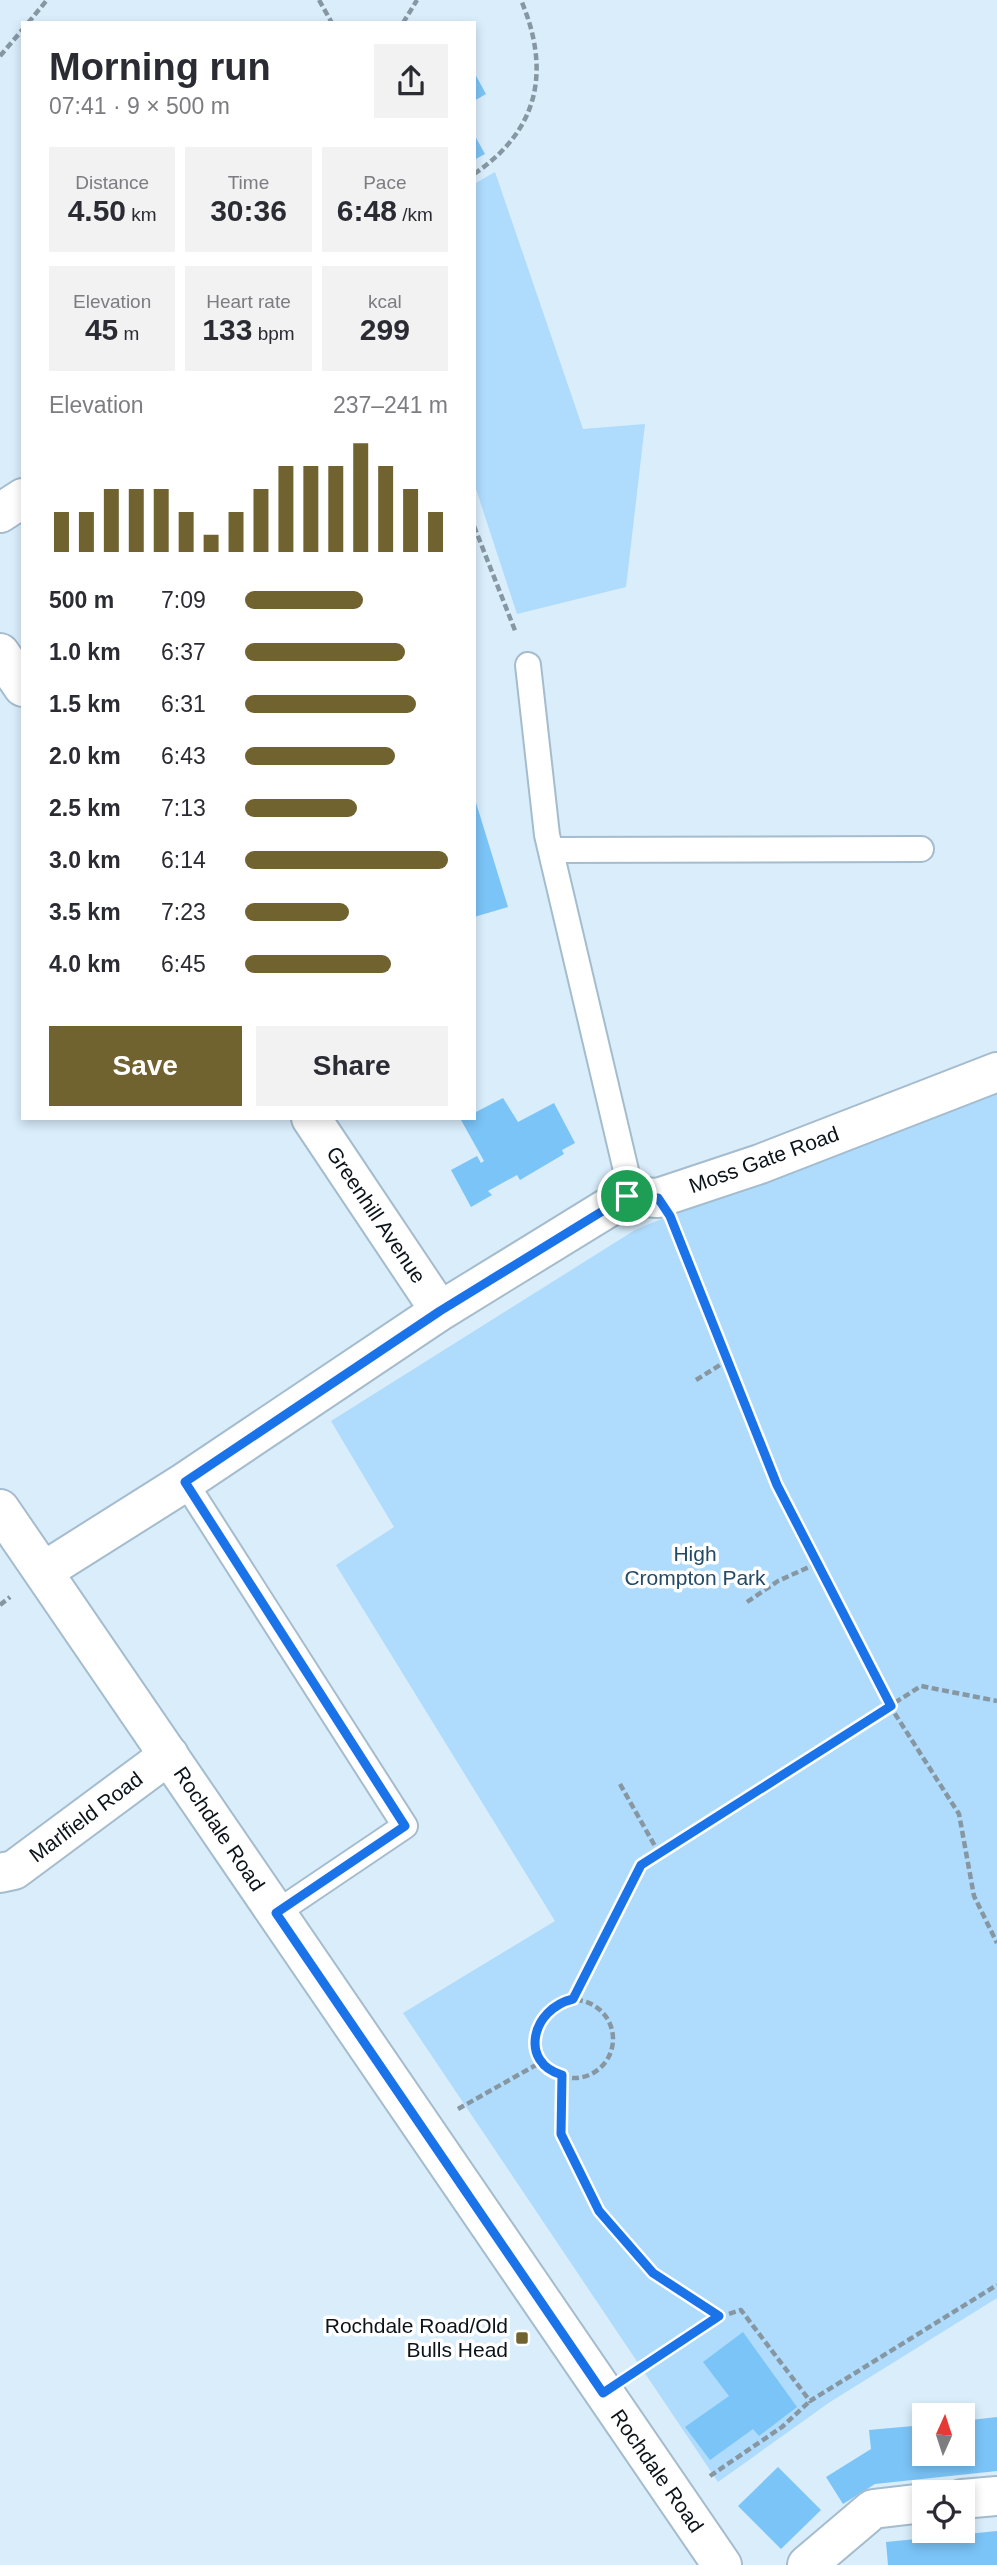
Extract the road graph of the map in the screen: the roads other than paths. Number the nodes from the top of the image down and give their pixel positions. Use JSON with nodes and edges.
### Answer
{"nodes":[{"id":1,"x":21,"y":499,"type":"edge"},
{"id":2,"x":0,"y":513,"type":"edge"},
{"id":3,"x":0,"y":653,"type":"edge"},
{"id":4,"x":528,"y":665,"type":"road end"},
{"id":5,"x":21,"y":684,"type":"edge"},
{"id":6,"x":921,"y":849,"type":"dead end"},
{"id":7,"x":551,"y":850,"type":"junction"},
{"id":8,"x":997,"y":1072,"type":"edge"},
{"id":9,"x":312,"y":1120,"type":"edge"},
{"id":10,"x":643,"y":1197,"type":"junction"},
{"id":11,"x":440,"y":1311,"type":"junction"},
{"id":12,"x":185,"y":1482,"type":"junction"},
{"id":13,"x":0,"y":1509,"type":"edge"},
{"id":14,"x":44,"y":1571,"type":"junction"},
{"id":15,"x":169,"y":1755,"type":"junction"},
{"id":16,"x":0,"y":1873,"type":"edge"},
{"id":17,"x":276,"y":1913,"type":"junction"},
{"id":18,"x":997,"y":2496,"type":"edge"},
{"id":19,"x":975,"y":2499,"type":"edge"},
{"id":20,"x":912,"y":2504,"type":"edge"},
{"id":21,"x":722,"y":2565,"type":"edge"},
{"id":22,"x":807,"y":2565,"type":"edge"}],
"edges":[{"from":1,"to":2,"type":"street"},
{"from":3,"to":5,"type":"street"},
{"from":4,"to":7,"type":"lane"},
{"from":6,"to":7,"type":"lane"},
{"from":7,"to":10,"type":"lane"},
{"from":8,"to":10,"type":"street","name":"Moss Gate Road"},
{"from":9,"to":11,"type":"street","name":"Greenhill Avenue"},
{"from":10,"to":11,"type":"street","name":"Moss Gate Road"},
{"from":11,"to":12,"type":"street","name":"Moss Gate Road"},
{"from":12,"to":14,"type":"street","name":"Moss Gate Road"},
{"from":12,"to":17,"type":"lane"},
{"from":13,"to":14,"type":"street","name":"Rochdale Road"},
{"from":14,"to":15,"type":"street","name":"Rochdale Road"},
{"from":15,"to":16,"type":"street","name":"Marlfield Road"},
{"from":15,"to":17,"type":"street","name":"Rochdale Road"},
{"from":17,"to":21,"type":"street","name":"Rochdale Road"},
{"from":18,"to":19,"type":"street"},
{"from":20,"to":22,"type":"street"}]}
